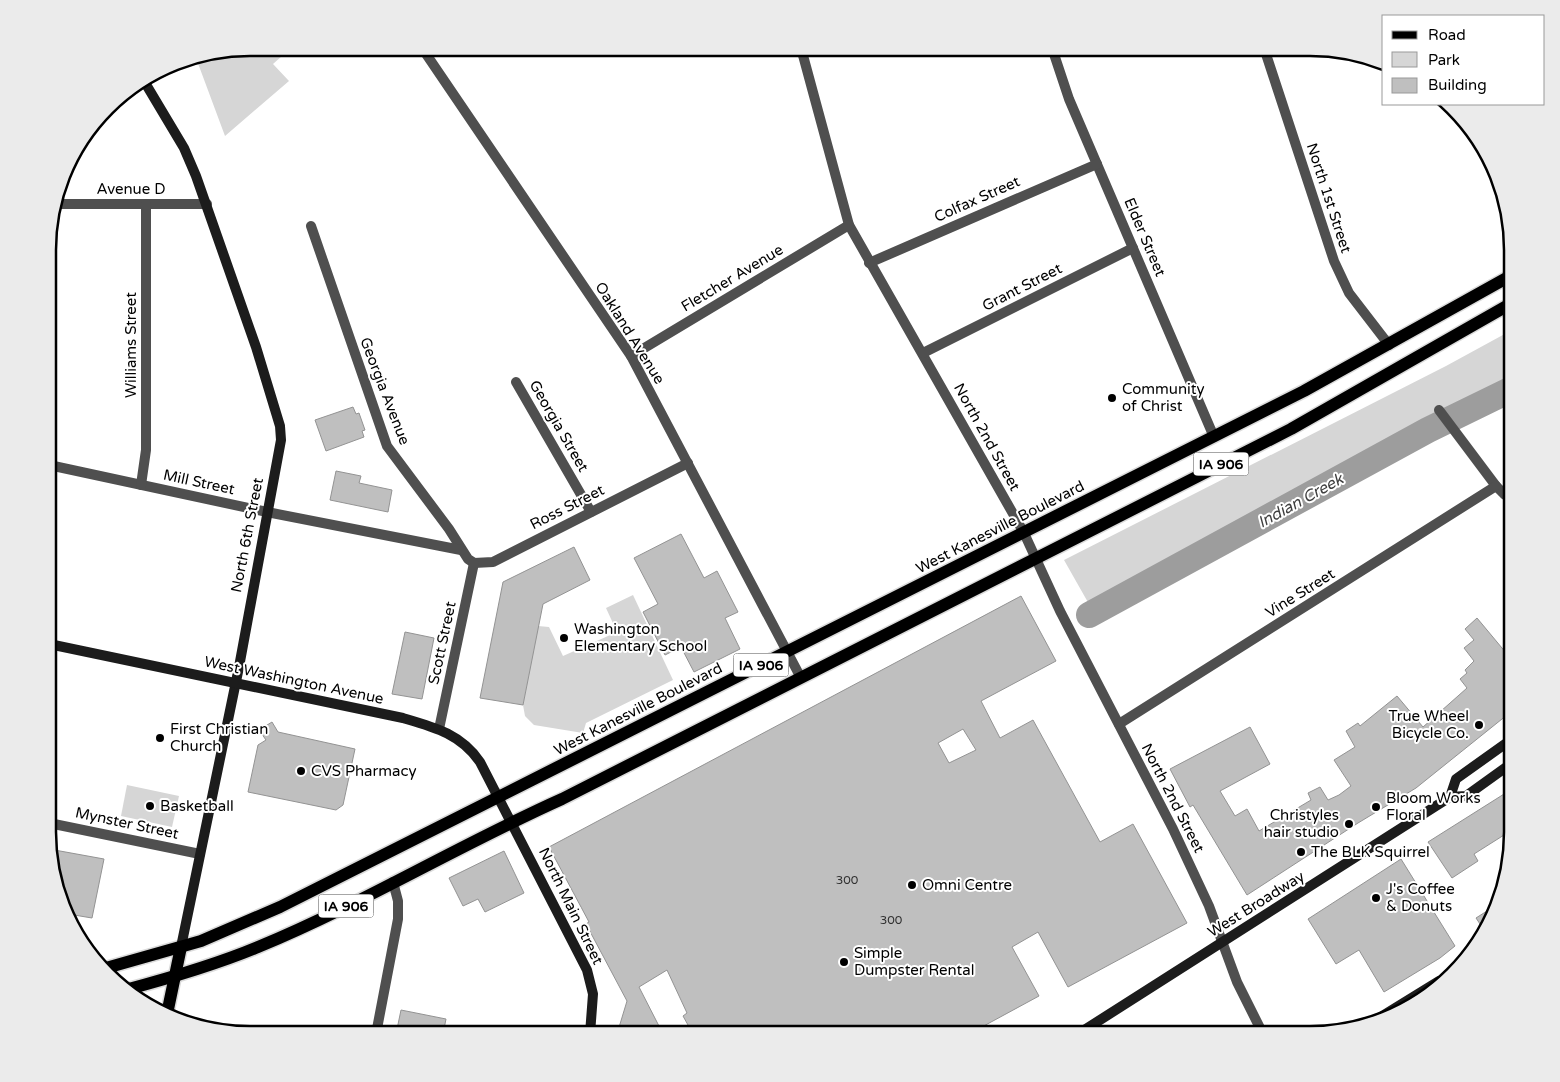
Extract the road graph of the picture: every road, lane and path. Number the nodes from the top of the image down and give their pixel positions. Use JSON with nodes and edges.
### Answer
{"nodes":[{"id":1,"x":427,"y":56,"type":"edge"},
{"id":2,"x":803,"y":56,"type":"edge"},
{"id":3,"x":1055,"y":56,"type":"edge"},
{"id":4,"x":1267,"y":56,"type":"edge"},
{"id":5,"x":147,"y":86,"type":"edge"},
{"id":6,"x":1097,"y":164,"type":"junction"},
{"id":7,"x":62,"y":204,"type":"edge"},
{"id":8,"x":146,"y":204,"type":"junction"},
{"id":9,"x":207,"y":204,"type":"junction"},
{"id":10,"x":849,"y":225,"type":"junction"},
{"id":11,"x":311,"y":226,"type":"dead end"},
{"id":12,"x":1133,"y":248,"type":"junction"},
{"id":13,"x":869,"y":263,"type":"junction"},
{"id":14,"x":1504,"y":280,"type":"edge"},
{"id":15,"x":1504,"y":308,"type":"edge"},
{"id":16,"x":1389,"y":345,"type":"junction"},
{"id":17,"x":923,"y":354,"type":"junction"},
{"id":18,"x":631,"y":356,"type":"junction"},
{"id":19,"x":516,"y":382,"type":"dead end"},
{"id":20,"x":1439,"y":410,"type":"dead end"},
{"id":21,"x":1214,"y":437,"type":"junction"},
{"id":22,"x":688,"y":463,"type":"junction"},
{"id":23,"x":56,"y":467,"type":"edge"},
{"id":24,"x":141,"y":485,"type":"junction"},
{"id":25,"x":1496,"y":486,"type":"junction"},
{"id":26,"x":1504,"y":494,"type":"edge"},
{"id":27,"x":267,"y":512,"type":"junction"},
{"id":28,"x":591,"y":512,"type":"junction"},
{"id":29,"x":1024,"y":533,"type":"junction"},
{"id":30,"x":461,"y":550,"type":"junction"},
{"id":31,"x":1034,"y":558,"type":"junction"},
{"id":32,"x":474,"y":563,"type":"junction"},
{"id":33,"x":56,"y":645,"type":"edge"},
{"id":34,"x":788,"y":652,"type":"junction"},
{"id":35,"x":801,"y":678,"type":"junction"},
{"id":36,"x":235,"y":682,"type":"junction"},
{"id":37,"x":1119,"y":724,"type":"junction"},
{"id":38,"x":439,"y":729,"type":"junction"},
{"id":39,"x":1504,"y":745,"type":"edge"},
{"id":40,"x":1504,"y":769,"type":"edge"},
{"id":41,"x":1450,"y":797,"type":"junction"},
{"id":42,"x":499,"y":798,"type":"junction"},
{"id":43,"x":511,"y":821,"type":"junction"},
{"id":44,"x":56,"y":823,"type":"edge"},
{"id":45,"x":200,"y":854,"type":"junction"},
{"id":46,"x":393,"y":882,"type":"junction"},
{"id":47,"x":1223,"y":942,"type":"junction"},
{"id":48,"x":181,"y":947,"type":"junction"},
{"id":49,"x":111,"y":967,"type":"edge"},
{"id":50,"x":175,"y":976,"type":"junction"},
{"id":51,"x":134,"y":987,"type":"edge"},
{"id":52,"x":168,"y":1007,"type":"edge"},
{"id":53,"x":378,"y":1026,"type":"edge"},
{"id":54,"x":591,"y":1026,"type":"edge"},
{"id":55,"x":1091,"y":1026,"type":"edge"},
{"id":56,"x":1259,"y":1026,"type":"edge"}],
"edges":[{"from":1,"to":18,"type":"street","name":"Oakland Avenue"},
{"from":2,"to":10,"type":"street","name":"North 2nd Street"},
{"from":3,"to":6,"type":"street","name":"Elder Street"},
{"from":4,"to":16,"type":"street","name":"North 1st Street"},
{"from":5,"to":9,"type":"street","name":"North 6th Street"},
{"from":6,"to":12,"type":"street","name":"Elder Street"},
{"from":6,"to":13,"type":"street","name":"Colfax Street"},
{"from":7,"to":8,"type":"street","name":"Avenue D"},
{"from":8,"to":9,"type":"street","name":"Avenue D"},
{"from":8,"to":24,"type":"street","name":"Williams Street"},
{"from":9,"to":27,"type":"street","name":"North 6th Street"},
{"from":10,"to":13,"type":"street","name":"North 2nd Street"},
{"from":10,"to":18,"type":"street","name":"Fletcher Avenue"},
{"from":11,"to":30,"type":"street","name":"Georgia Avenue"},
{"from":12,"to":17,"type":"street","name":"Grant Street"},
{"from":12,"to":21,"type":"street","name":"Elder Street"},
{"from":13,"to":17,"type":"street","name":"North 2nd Street"},
{"from":14,"to":16,"type":"main road","number":"IA 906"},
{"from":15,"to":31,"type":"main road","number":"IA 906"},
{"from":16,"to":21,"type":"main road","name":"West Kanesville Boulevard","number":"IA 906"},
{"from":17,"to":29,"type":"street","name":"North 2nd Street"},
{"from":18,"to":22,"type":"street","name":"Oakland Avenue"},
{"from":19,"to":28,"type":"street","name":"Georgia Street"},
{"from":20,"to":25,"type":"street"},
{"from":21,"to":29,"type":"main road","name":"West Kanesville Boulevard","number":"IA 906"},
{"from":22,"to":28,"type":"street","name":"Ross Street"},
{"from":22,"to":34,"type":"street","name":"Oakland Avenue"},
{"from":23,"to":24,"type":"street","name":"Mill Street"},
{"from":24,"to":27,"type":"street","name":"Mill Street"},
{"from":25,"to":26,"type":"street"},
{"from":25,"to":37,"type":"street","name":"Vine Street"},
{"from":27,"to":30,"type":"street","name":"Mill Street"},
{"from":27,"to":36,"type":"street","name":"North 6th Street"},
{"from":28,"to":32,"type":"street","name":"Ross Street"},
{"from":29,"to":31,"type":"street","name":"North 2nd Street"},
{"from":29,"to":34,"type":"main road","name":"West Kanesville Boulevard","number":"IA 906"},
{"from":30,"to":32,"type":"street"},
{"from":31,"to":35,"type":"main road","number":"IA 906"},
{"from":31,"to":37,"type":"street","name":"North 2nd Street"},
{"from":32,"to":38,"type":"street","name":"Scott Street"},
{"from":33,"to":36,"type":"street","name":"West Washington Avenue"},
{"from":34,"to":35,"type":"street","name":"Oakland Avenue"},
{"from":34,"to":42,"type":"main road","name":"West Kanesville Boulevard","number":"IA 906"},
{"from":35,"to":43,"type":"main road","number":"IA 906"},
{"from":36,"to":38,"type":"street","name":"West Washington Avenue"},
{"from":36,"to":45,"type":"street","name":"North 6th Street"},
{"from":37,"to":47,"type":"street","name":"North 2nd Street"},
{"from":38,"to":42,"type":"street","name":"West Washington Avenue"},
{"from":39,"to":41,"type":"street"},
{"from":40,"to":41,"type":"street","name":"West Broadway"},
{"from":41,"to":47,"type":"street","name":"West Broadway"},
{"from":42,"to":43,"type":"street","name":"North Main Street"},
{"from":42,"to":48,"type":"main road","name":"West Kanesville Boulevard","number":"IA 906"},
{"from":43,"to":46,"type":"main road","number":"IA 906"},
{"from":43,"to":54,"type":"street","name":"North Main Street"},
{"from":44,"to":45,"type":"street","name":"Mynster Street"},
{"from":45,"to":48,"type":"street","name":"North 6th Street"},
{"from":46,"to":50,"type":"main road","number":"IA 906"},
{"from":46,"to":53,"type":"street"},
{"from":47,"to":55,"type":"street","name":"West Broadway"},
{"from":47,"to":56,"type":"street","name":"North 2nd Street"},
{"from":48,"to":49,"type":"main road","name":"West Kanesville Boulevard","number":"IA 906"},
{"from":48,"to":50,"type":"main road","name":"North 6th Street"},
{"from":50,"to":51,"type":"main road","number":"IA 906"},
{"from":50,"to":52,"type":"main road","name":"North 6th Street"}]}
